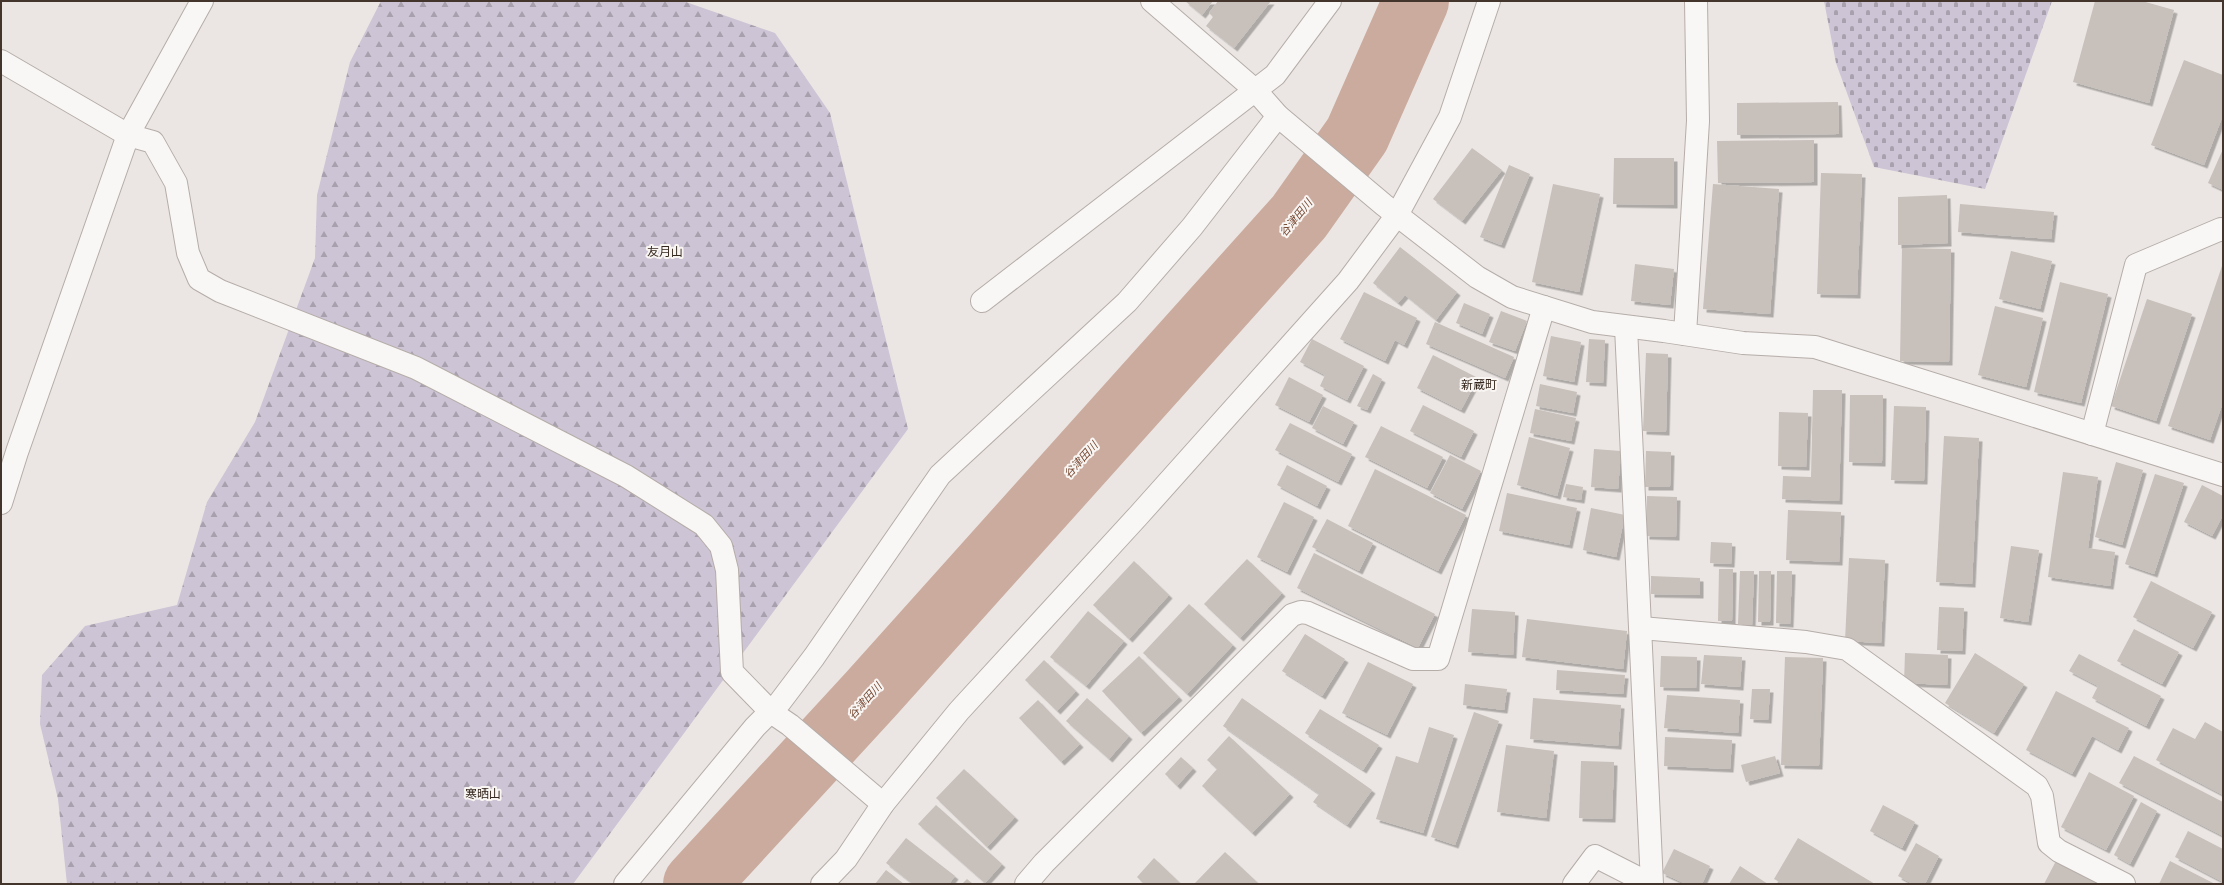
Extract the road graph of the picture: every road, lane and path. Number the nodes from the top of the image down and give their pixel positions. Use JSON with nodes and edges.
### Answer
{"nodes":[{"id":1,"x":202,"y":1,"type":"edge"},
{"id":2,"x":1152,"y":1,"type":"edge"},
{"id":3,"x":1330,"y":1,"type":"edge"},
{"id":4,"x":1489,"y":1,"type":"edge"},
{"id":5,"x":1696,"y":1,"type":"edge"},
{"id":6,"x":1,"y":61,"type":"edge"},
{"id":7,"x":1255,"y":90,"type":"junction"},
{"id":8,"x":1285,"y":122,"type":"junction"},
{"id":9,"x":128,"y":135,"type":"junction"},
{"id":10,"x":1391,"y":210,"type":"junction"},
{"id":11,"x":2223,"y":230,"type":"edge"},
{"id":12,"x":982,"y":301,"type":"dead end"},
{"id":13,"x":1544,"y":307,"type":"junction"},
{"id":14,"x":1626,"y":327,"type":"junction"},
{"id":15,"x":1685,"y":334,"type":"junction"},
{"id":16,"x":2092,"y":434,"type":"junction"},
{"id":17,"x":2223,"y":475,"type":"edge"},
{"id":18,"x":1,"y":503,"type":"edge"},
{"id":19,"x":1641,"y":628,"type":"junction"},
{"id":20,"x":771,"y":712,"type":"junction"},
{"id":21,"x":883,"y":804,"type":"junction"},
{"id":22,"x":625,"y":884,"type":"edge"},
{"id":23,"x":822,"y":884,"type":"edge"},
{"id":24,"x":1026,"y":884,"type":"edge"},
{"id":25,"x":1574,"y":884,"type":"edge"},
{"id":26,"x":1651,"y":884,"type":"edge"},
{"id":27,"x":2124,"y":884,"type":"edge"}],
"edges":[{"from":1,"to":9,"type":"street"},
{"from":2,"to":7,"type":"street"},
{"from":3,"to":7,"type":"street"},
{"from":4,"to":10,"type":"street"},
{"from":5,"to":15,"type":"street"},
{"from":6,"to":9,"type":"street"},
{"from":7,"to":8,"type":"street"},
{"from":7,"to":12,"type":"street"},
{"from":8,"to":10,"type":"street"},
{"from":8,"to":20,"type":"street"},
{"from":9,"to":18,"type":"street"},
{"from":9,"to":20,"type":"street"},
{"from":10,"to":13,"type":"street"},
{"from":10,"to":21,"type":"street"},
{"from":11,"to":16,"type":"street"},
{"from":13,"to":14,"type":"street"},
{"from":13,"to":24,"type":"street"},
{"from":14,"to":15,"type":"street"},
{"from":14,"to":19,"type":"street"},
{"from":15,"to":16,"type":"street"},
{"from":16,"to":17,"type":"street"},
{"from":19,"to":26,"type":"street"},
{"from":19,"to":27,"type":"street"},
{"from":20,"to":21,"type":"street"},
{"from":20,"to":22,"type":"street"},
{"from":21,"to":23,"type":"street"},
{"from":25,"to":26,"type":"street"}]}
